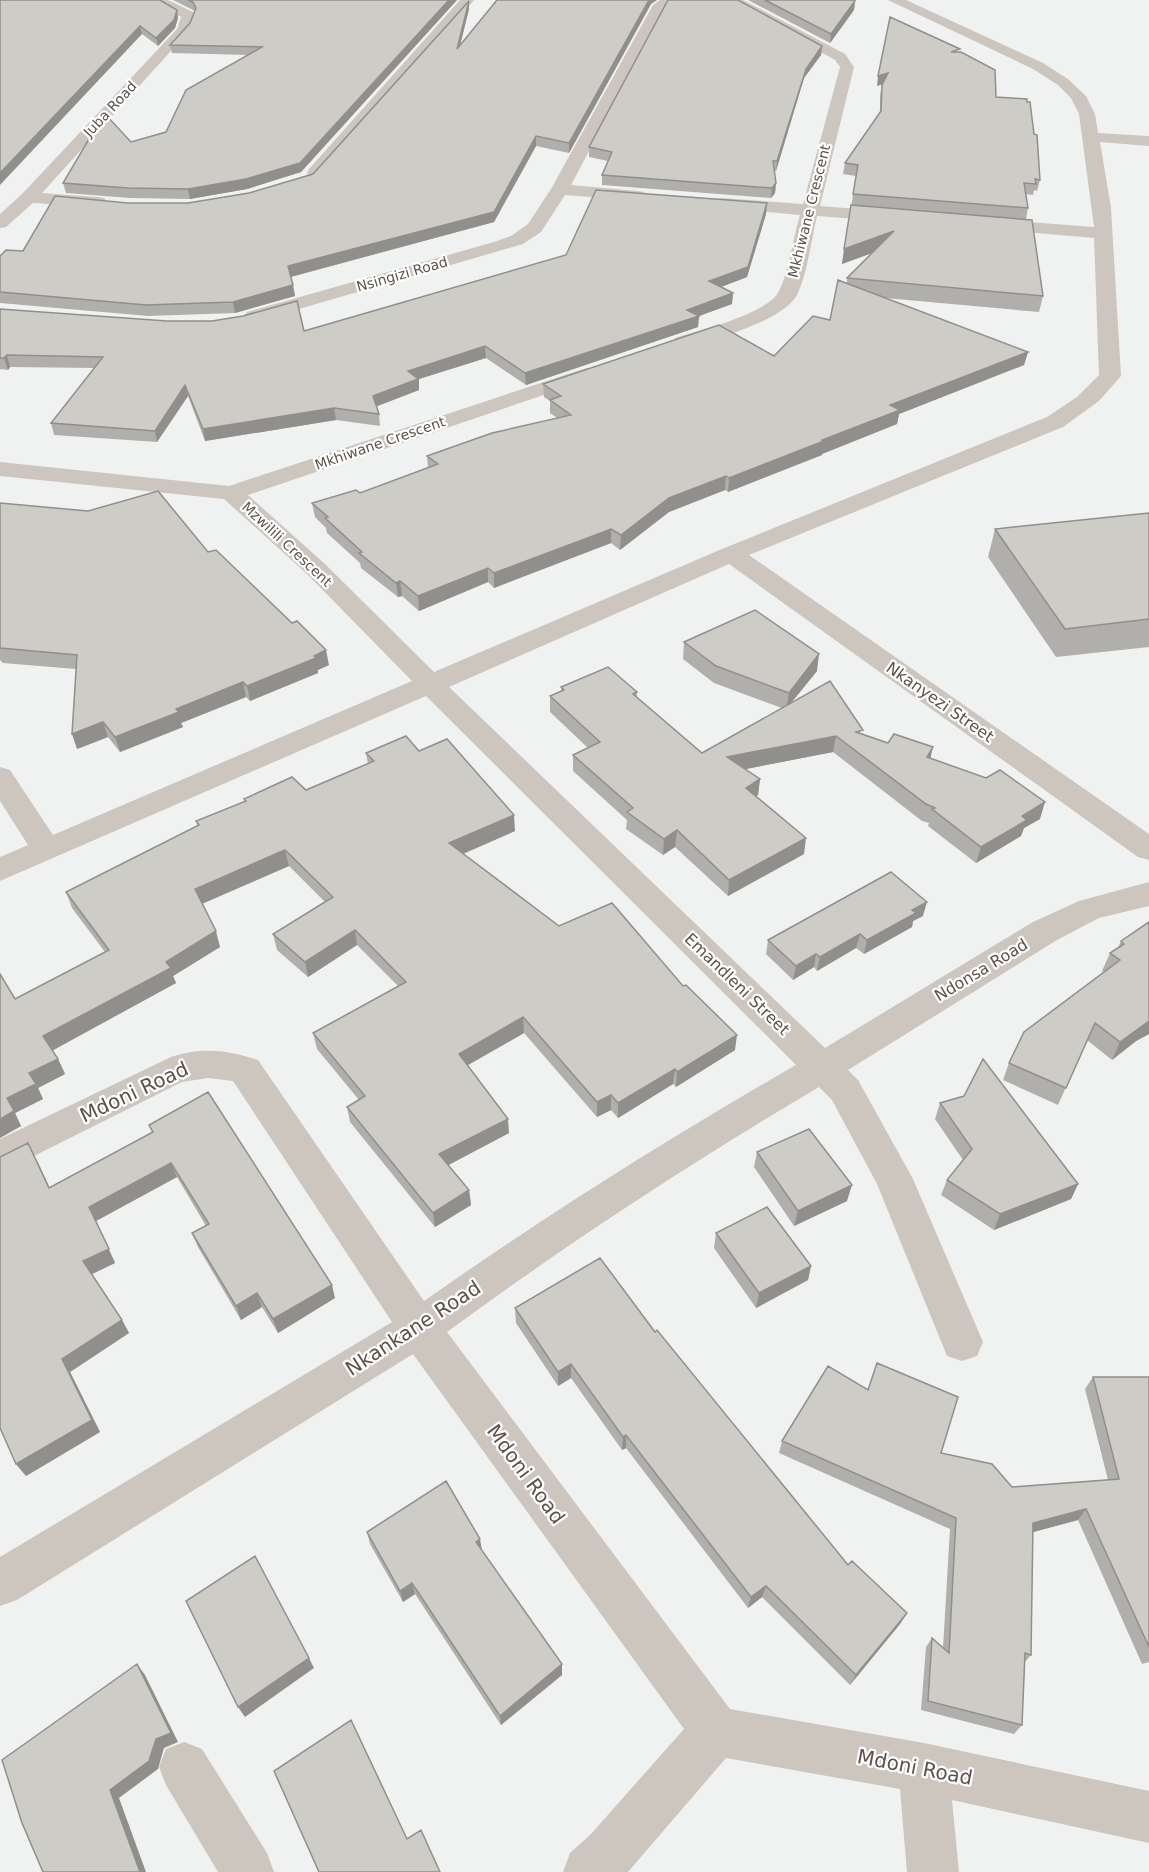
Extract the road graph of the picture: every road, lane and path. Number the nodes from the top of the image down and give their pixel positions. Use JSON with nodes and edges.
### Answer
{"nodes":[{"id":1,"x":158,"y":0,"type":"edge"},
{"id":2,"x":467,"y":0,"type":"edge"},
{"id":3,"x":670,"y":0,"type":"edge"},
{"id":4,"x":733,"y":0,"type":"edge"},
{"id":5,"x":896,"y":0,"type":"edge"},
{"id":6,"x":1090,"y":137,"type":"junction"},
{"id":7,"x":1149,"y":141,"type":"edge"},
{"id":8,"x":298,"y":182,"type":"edge"},
{"id":9,"x":561,"y":189,"type":"junction"},
{"id":10,"x":28,"y":196,"type":"junction"},
{"id":11,"x":655,"y":197,"type":"edge"},
{"id":12,"x":702,"y":201,"type":"edge"},
{"id":13,"x":117,"y":204,"type":"edge"},
{"id":14,"x":809,"y":210,"type":"junction"},
{"id":15,"x":912,"y":218,"type":"edge"},
{"id":16,"x":0,"y":223,"type":"edge"},
{"id":17,"x":969,"y":223,"type":"edge"},
{"id":18,"x":1103,"y":234,"type":"junction"},
{"id":19,"x":237,"y":321,"type":"edge"},
{"id":20,"x":661,"y":349,"type":"edge"},
{"id":21,"x":605,"y":368,"type":"edge"},
{"id":22,"x":0,"y":469,"type":"edge"},
{"id":23,"x":231,"y":493,"type":"junction"},
{"id":24,"x":731,"y":554,"type":"junction"},
{"id":25,"x":430,"y":684,"type":"junction"},
{"id":26,"x":0,"y":777,"type":"edge"},
{"id":27,"x":1149,"y":849,"type":"edge"},
{"id":28,"x":47,"y":850,"type":"junction"},
{"id":29,"x":0,"y":870,"type":"edge"},
{"id":30,"x":1149,"y":894,"type":"edge"},
{"id":31,"x":823,"y":1067,"type":"junction"},
{"id":32,"x":0,"y":1157,"type":"edge"},
{"id":33,"x":419,"y":1328,"type":"junction"},
{"id":34,"x":962,"y":1342,"type":"dead end"},
{"id":35,"x":0,"y":1584,"type":"edge"},
{"id":36,"x":716,"y":1731,"type":"junction"},
{"id":37,"x":184,"y":1767,"type":"dead end"},
{"id":38,"x":924,"y":1768,"type":"junction"},
{"id":39,"x":1149,"y":1817,"type":"edge"},
{"id":40,"x":248,"y":1872,"type":"edge"},
{"id":41,"x":589,"y":1872,"type":"edge"},
{"id":42,"x":933,"y":1872,"type":"edge"}],
"edges":[{"from":1,"to":10,"type":"street","name":"Juba Road"},
{"from":2,"to":8,"type":"street"},
{"from":3,"to":9,"type":"street","name":"Nsingizi Road"},
{"from":4,"to":14,"type":"street","name":"Mkhiwane Crescent"},
{"from":5,"to":6,"type":"street"},
{"from":6,"to":7,"type":"street"},
{"from":6,"to":18,"type":"street"},
{"from":9,"to":11,"type":"street"},
{"from":9,"to":19,"type":"street","name":"Nsingizi Road"},
{"from":10,"to":13,"type":"street"},
{"from":10,"to":16,"type":"street","name":"Juba Road"},
{"from":12,"to":14,"type":"street"},
{"from":14,"to":15,"type":"street"},
{"from":14,"to":20,"type":"street","name":"Mkhiwane Crescent"},
{"from":17,"to":18,"type":"street"},
{"from":18,"to":24,"type":"street"},
{"from":21,"to":23,"type":"street","name":"Mkhiwane Crescent"},
{"from":22,"to":23,"type":"street","name":"Mzwilili Crescent"},
{"from":23,"to":25,"type":"street","name":"Mzwilili Crescent"},
{"from":24,"to":25,"type":"street"},
{"from":24,"to":27,"type":"street","name":"Nkanyezi Street"},
{"from":25,"to":28,"type":"street"},
{"from":25,"to":31,"type":"street","name":"Emandleni Street"},
{"from":26,"to":28,"type":"street"},
{"from":28,"to":29,"type":"street"},
{"from":30,"to":31,"type":"street","name":"Ndonsa Road"},
{"from":31,"to":33,"type":"street","name":"Nkankane Road"},
{"from":31,"to":34,"type":"street","name":"Emandleni Street"},
{"from":32,"to":33,"type":"street","name":"Mdoni Road"},
{"from":33,"to":35,"type":"street","name":"Nkankane Road"},
{"from":33,"to":36,"type":"street","name":"Mdoni Road"},
{"from":36,"to":38,"type":"street","name":"Mdoni Road"},
{"from":36,"to":41,"type":"street"},
{"from":37,"to":40,"type":"street"},
{"from":38,"to":39,"type":"street","name":"Mdoni Road"},
{"from":38,"to":42,"type":"street"}]}
